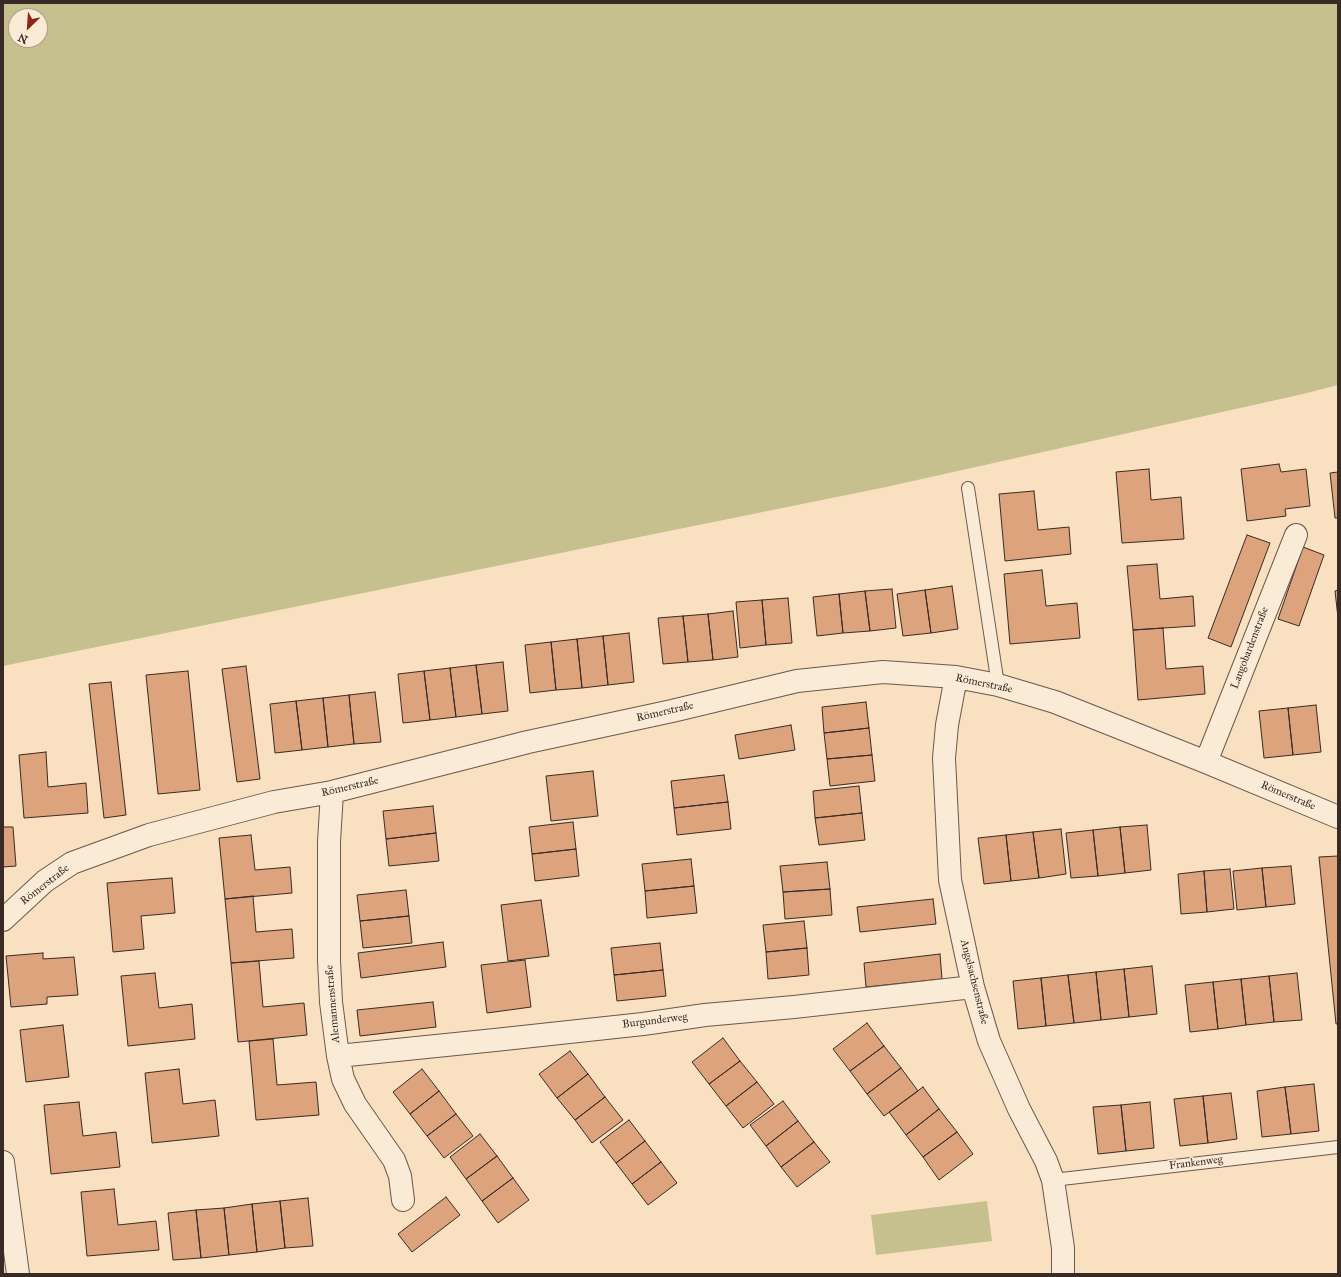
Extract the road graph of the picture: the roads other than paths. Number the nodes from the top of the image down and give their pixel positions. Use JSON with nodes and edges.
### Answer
{"nodes":[{"id":1,"x":968,"y":488,"type":"dead end"},
{"id":2,"x":1296,"y":535,"type":"dead end"},
{"id":3,"x":956,"y":677,"type":"junction"},
{"id":4,"x":998,"y":685,"type":"junction"},
{"id":5,"x":1206,"y":762,"type":"junction"},
{"id":6,"x":332,"y":792,"type":"junction"},
{"id":7,"x":1338,"y":817,"type":"edge"},
{"id":8,"x":3,"y":920,"type":"edge"},
{"id":9,"x":973,"y":987,"type":"junction"},
{"id":10,"x":338,"y":1056,"type":"junction"},
{"id":11,"x":1338,"y":1147,"type":"edge"},
{"id":12,"x":3,"y":1162,"type":"edge"},
{"id":13,"x":1053,"y":1180,"type":"junction"},
{"id":14,"x":403,"y":1200,"type":"dead end"},
{"id":15,"x":18,"y":1274,"type":"edge"},
{"id":16,"x":1063,"y":1274,"type":"edge"}],
"edges":[{"from":1,"to":4,"type":"lane"},
{"from":2,"to":5,"type":"street","name":"Langobardenstraße"},
{"from":3,"to":4,"type":"street","name":"Römerstraße"},
{"from":3,"to":6,"type":"street","name":"Römerstraße"},
{"from":3,"to":9,"type":"street","name":"Angelsachsenstraße"},
{"from":4,"to":5,"type":"street","name":"Römerstraße"},
{"from":5,"to":7,"type":"street","name":"Römerstraße"},
{"from":6,"to":8,"type":"street","name":"Römerstraße"},
{"from":6,"to":10,"type":"street","name":"Alemannenstraße"},
{"from":9,"to":10,"type":"street","name":"Burgunderweg"},
{"from":9,"to":13,"type":"street","name":"Angelsachsenstraße"},
{"from":10,"to":14,"type":"street","name":"Alemannenstraße"},
{"from":11,"to":13,"type":"lane","name":"Frankenweg"},
{"from":12,"to":15,"type":"street"},
{"from":13,"to":16,"type":"street","name":"Angelsachsenstraße"}]}
